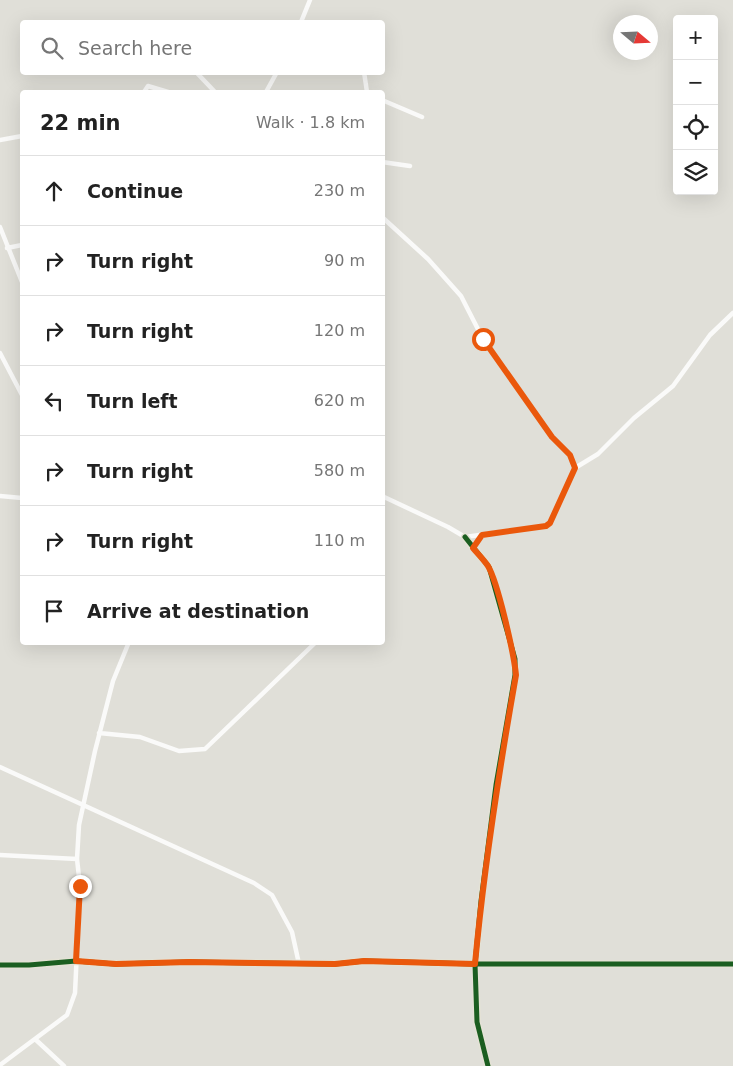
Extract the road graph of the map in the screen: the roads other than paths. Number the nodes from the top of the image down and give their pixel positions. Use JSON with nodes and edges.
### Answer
{"nodes":[{"id":1,"x":310,"y":0,"type":"edge"},
{"id":2,"x":302,"y":20,"type":"edge"},
{"id":3,"x":199,"y":75,"type":"edge"},
{"id":4,"x":275,"y":75,"type":"edge"},
{"id":5,"x":364,"y":75,"type":"edge"},
{"id":6,"x":145,"y":90,"type":"edge"},
{"id":7,"x":162,"y":90,"type":"edge"},
{"id":8,"x":213,"y":90,"type":"edge"},
{"id":9,"x":267,"y":90,"type":"edge"},
{"id":10,"x":367,"y":90,"type":"edge"},
{"id":11,"x":385,"y":101,"type":"edge"},
{"id":12,"x":422,"y":117,"type":"dead end"},
{"id":13,"x":20,"y":136,"type":"edge"},
{"id":14,"x":0,"y":140,"type":"edge"},
{"id":15,"x":385,"y":162,"type":"edge"},
{"id":16,"x":410,"y":166,"type":"dead end"},
{"id":17,"x":385,"y":220,"type":"edge"},
{"id":18,"x":0,"y":227,"type":"edge"},
{"id":19,"x":4,"y":246,"type":"edge"},
{"id":20,"x":20,"y":246,"type":"edge"},
{"id":21,"x":20,"y":278,"type":"edge"},
{"id":22,"x":733,"y":313,"type":"edge"},
{"id":23,"x":0,"y":353,"type":"edge"},
{"id":24,"x":20,"y":392,"type":"edge"},
{"id":25,"x":575,"y":468,"type":"junction"},
{"id":26,"x":0,"y":496,"type":"edge"},
{"id":27,"x":385,"y":496,"type":"edge"},
{"id":28,"x":20,"y":498,"type":"edge"},
{"id":29,"x":482,"y":535,"type":"junction"},
{"id":30,"x":465,"y":537,"type":"junction"},
{"id":31,"x":473,"y":548,"type":"junction"},
{"id":32,"x":128,"y":645,"type":"edge"},
{"id":33,"x":313,"y":645,"type":"edge"},
{"id":34,"x":99,"y":733,"type":"junction"},
{"id":35,"x":0,"y":767,"type":"edge"},
{"id":36,"x":83,"y":804,"type":"junction"},
{"id":37,"x":0,"y":855,"type":"edge"},
{"id":38,"x":77,"y":859,"type":"junction"},
{"id":39,"x":76,"y":961,"type":"junction"},
{"id":40,"x":299,"y":964,"type":"junction"},
{"id":41,"x":475,"y":964,"type":"junction"},
{"id":42,"x":733,"y":964,"type":"edge"},
{"id":43,"x":0,"y":965,"type":"edge"},
{"id":44,"x":35,"y":1039,"type":"junction"},
{"id":45,"x":0,"y":1065,"type":"edge"},
{"id":46,"x":64,"y":1066,"type":"edge"},
{"id":47,"x":488,"y":1066,"type":"edge"}],
"edges":[{"from":1,"to":2,"type":"street"},
{"from":3,"to":8,"type":"street"},
{"from":4,"to":9,"type":"street"},
{"from":5,"to":10,"type":"street"},
{"from":6,"to":7,"type":"street"},
{"from":11,"to":12,"type":"street"},
{"from":13,"to":14,"type":"street"},
{"from":15,"to":16,"type":"street"},
{"from":17,"to":25,"type":"street"},
{"from":18,"to":19,"type":"street"},
{"from":19,"to":20,"type":"street"},
{"from":19,"to":21,"type":"street"},
{"from":22,"to":25,"type":"street"},
{"from":23,"to":24,"type":"street"},
{"from":25,"to":29,"type":"street"},
{"from":26,"to":28,"type":"street"},
{"from":27,"to":30,"type":"street"},
{"from":29,"to":30,"type":"street"},
{"from":29,"to":31,"type":"street"},
{"from":30,"to":31,"type":"street"},
{"from":31,"to":41,"type":"street"},
{"from":32,"to":34,"type":"street"},
{"from":33,"to":34,"type":"street"},
{"from":34,"to":36,"type":"street"},
{"from":35,"to":36,"type":"street"},
{"from":36,"to":38,"type":"street"},
{"from":36,"to":40,"type":"street"},
{"from":37,"to":38,"type":"street"},
{"from":38,"to":39,"type":"street"},
{"from":39,"to":40,"type":"street"},
{"from":39,"to":43,"type":"street"},
{"from":39,"to":44,"type":"street"},
{"from":40,"to":41,"type":"street"},
{"from":41,"to":42,"type":"street"},
{"from":41,"to":47,"type":"street"},
{"from":44,"to":45,"type":"street"},
{"from":44,"to":46,"type":"street"}]}
